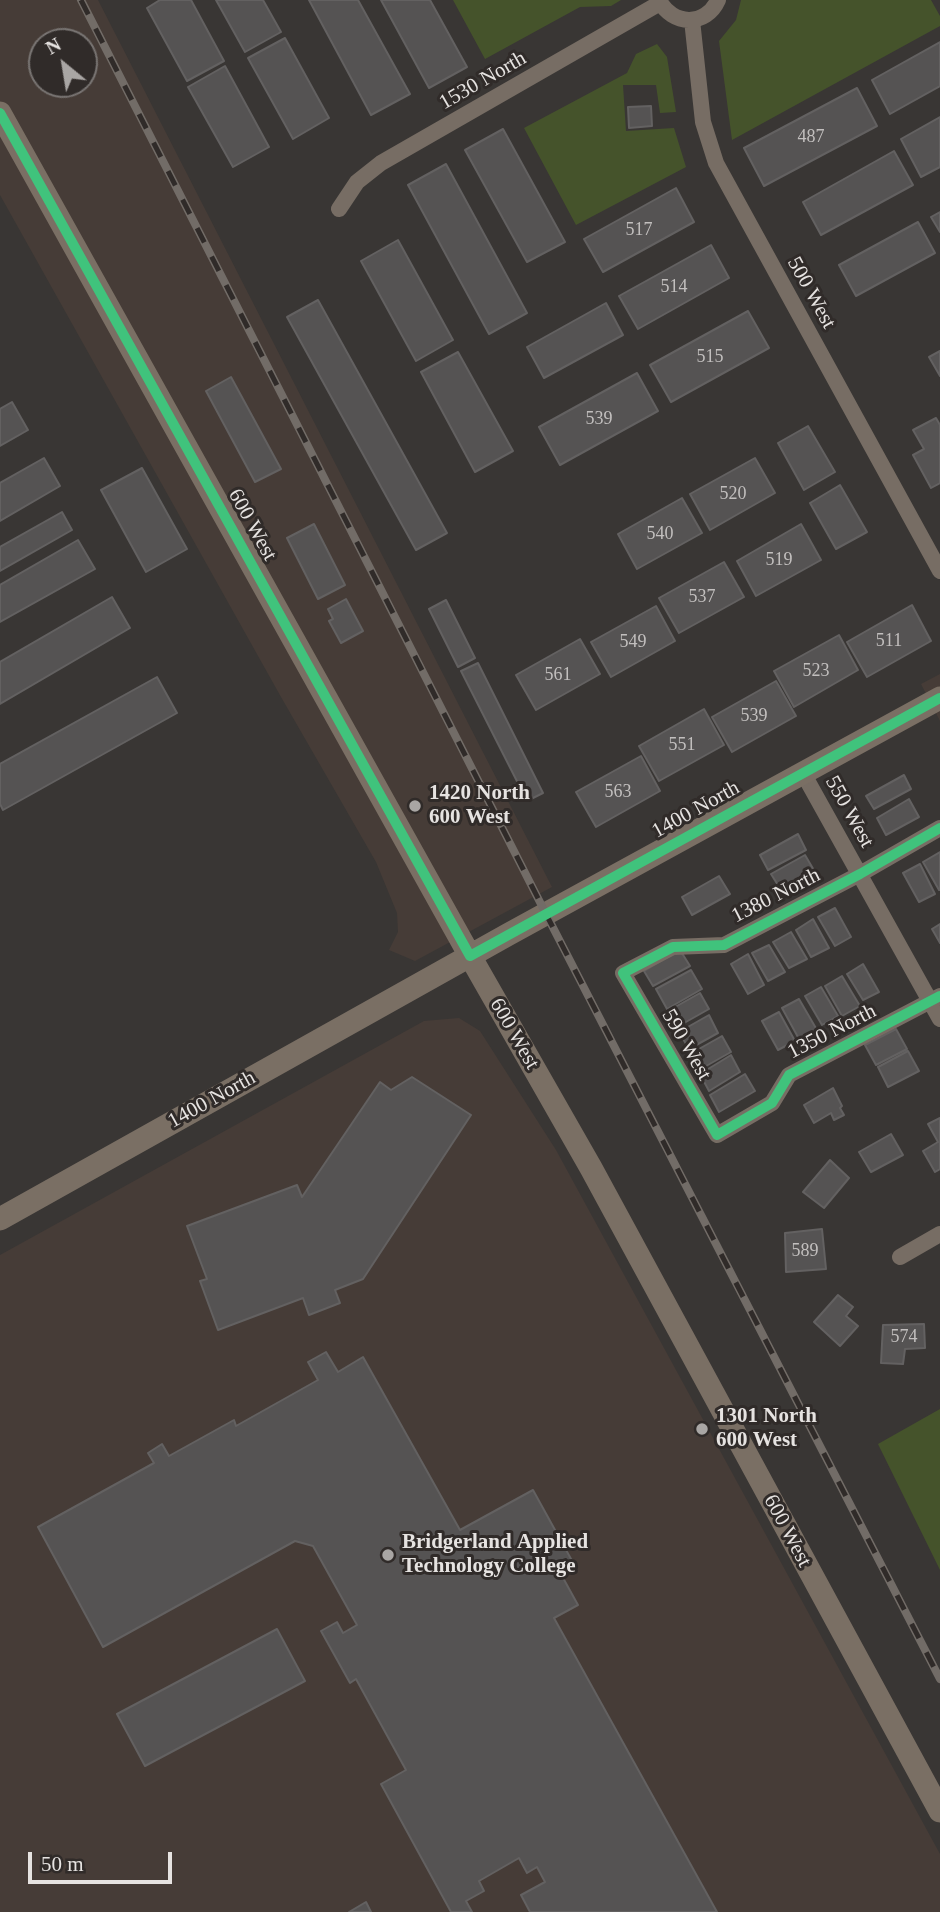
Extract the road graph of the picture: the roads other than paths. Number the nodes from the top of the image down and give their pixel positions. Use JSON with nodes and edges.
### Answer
{"nodes":[{"id":1,"x":718,"y":0,"type":"edge"},
{"id":2,"x":659,"y":1,"type":"edge"},
{"id":3,"x":692,"y":20,"type":"junction"},
{"id":4,"x":0,"y":113,"type":"edge"},
{"id":5,"x":339,"y":209,"type":"dead end"},
{"id":6,"x":940,"y":570,"type":"edge"},
{"id":7,"x":940,"y":698,"type":"edge"},
{"id":8,"x":803,"y":773,"type":"junction"},
{"id":9,"x":940,"y":828,"type":"edge"},
{"id":10,"x":860,"y":874,"type":"junction"},
{"id":11,"x":470,"y":956,"type":"junction"},
{"id":12,"x":623,"y":973,"type":"joint"},
{"id":13,"x":935,"y":999,"type":"edge"},
{"id":14,"x":940,"y":1019,"type":"edge"},
{"id":15,"x":717,"y":1136,"type":"joint"},
{"id":16,"x":0,"y":1219,"type":"edge"},
{"id":17,"x":940,"y":1234,"type":"edge"},
{"id":18,"x":900,"y":1257,"type":"dead end"},
{"id":19,"x":940,"y":1811,"type":"edge"}],
"edges":[{"from":1,"to":3,"type":"street"},
{"from":2,"to":3,"type":"street"},
{"from":2,"to":5,"type":"street","name":"1530 North"},
{"from":3,"to":6,"type":"street","name":"500 West"},
{"from":4,"to":11,"type":"main road","name":"600 West"},
{"from":7,"to":8,"type":"main road","name":"1400 North"},
{"from":8,"to":10,"type":"street","name":"550 West"},
{"from":8,"to":11,"type":"main road","name":"1400 North"},
{"from":9,"to":10,"type":"street","name":"1380 North"},
{"from":10,"to":12,"type":"street","name":"1380 North"},
{"from":10,"to":13,"type":"street","name":"550 West"},
{"from":11,"to":16,"type":"main road","name":"1400 North"},
{"from":11,"to":19,"type":"main road","name":"600 West"},
{"from":12,"to":15,"type":"street","name":"590 West"},
{"from":13,"to":14,"type":"street","name":"550 West"},
{"from":13,"to":15,"type":"street","name":"1350 North"},
{"from":17,"to":18,"type":"street"}]}
